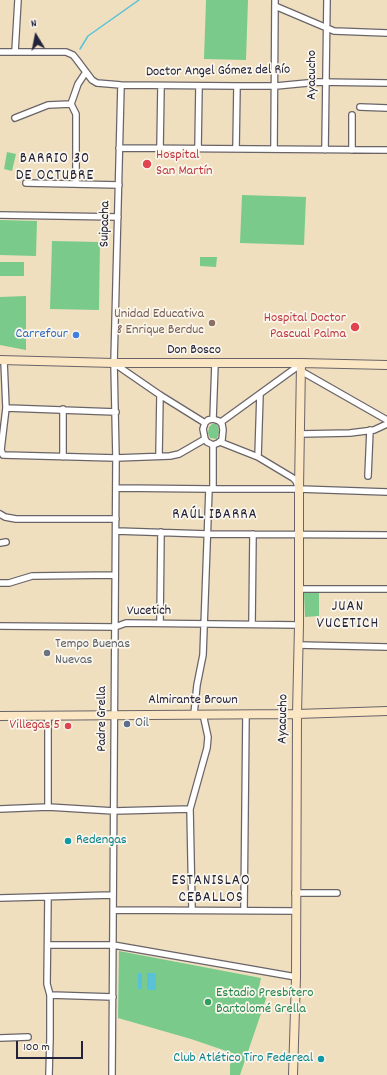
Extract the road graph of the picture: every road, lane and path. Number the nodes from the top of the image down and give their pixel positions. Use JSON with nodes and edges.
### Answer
{"nodes":[{"id":1,"x":18,"y":0,"type":"edge"},
{"id":2,"x":327,"y":0,"type":"edge"},
{"id":3,"x":275,"y":3,"type":"edge"},
{"id":4,"x":326,"y":29,"type":"junction"},
{"id":5,"x":387,"y":33,"type":"edge"},
{"id":6,"x":0,"y":52,"type":"edge"},
{"id":7,"x":15,"y":52,"type":"junction"},
{"id":8,"x":86,"y":72,"type":"junction"},
{"id":9,"x":327,"y":82,"type":"junction"},
{"id":10,"x":387,"y":83,"type":"edge"},
{"id":11,"x":121,"y":85,"type":"junction"},
{"id":12,"x":161,"y":86,"type":"junction"},
{"id":13,"x":199,"y":86,"type":"junction"},
{"id":14,"x":237,"y":86,"type":"junction"},
{"id":15,"x":276,"y":86,"type":"junction"},
{"id":16,"x":71,"y":104,"type":"junction"},
{"id":17,"x":360,"y":107,"type":"dead end"},
{"id":18,"x":387,"y":108,"type":"edge"},
{"id":19,"x":352,"y":115,"type":"dead end"},
{"id":20,"x":15,"y":118,"type":"dead end"},
{"id":21,"x":120,"y":148,"type":"junction"},
{"id":22,"x":160,"y":148,"type":"junction"},
{"id":23,"x":198,"y":149,"type":"junction"},
{"id":24,"x":236,"y":149,"type":"junction"},
{"id":25,"x":274,"y":149,"type":"junction"},
{"id":26,"x":325,"y":150,"type":"junction"},
{"id":27,"x":352,"y":150,"type":"junction"},
{"id":28,"x":387,"y":150,"type":"edge"},
{"id":29,"x":26,"y":183,"type":"dead end"},
{"id":30,"x":76,"y":184,"type":"junction"},
{"id":31,"x":119,"y":185,"type":"junction"},
{"id":32,"x":0,"y":215,"type":"edge"},
{"id":33,"x":118,"y":217,"type":"junction"},
{"id":34,"x":2,"y":360,"type":"edge"},
{"id":35,"x":114,"y":363,"type":"junction"},
{"id":36,"x":215,"y":364,"type":"junction"},
{"id":37,"x":387,"y":365,"type":"edge"},
{"id":38,"x":301,"y":367,"type":"junction"},
{"id":39,"x":260,"y":394,"type":"junction"},
{"id":40,"x":160,"y":395,"type":"junction"},
{"id":41,"x":6,"y":408,"type":"junction"},
{"id":42,"x":63,"y":409,"type":"junction"},
{"id":43,"x":116,"y":412,"type":"junction"},
{"id":44,"x":213,"y":419,"type":"junction"},
{"id":45,"x":387,"y":420,"type":"edge"},
{"id":46,"x":220,"y":422,"type":"junction"},
{"id":47,"x":205,"y":423,"type":"junction"},
{"id":48,"x":387,"y":424,"type":"edge"},
{"id":49,"x":370,"y":430,"type":"junction"},
{"id":50,"x":300,"y":434,"type":"junction"},
{"id":51,"x":205,"y":439,"type":"junction"},
{"id":52,"x":220,"y":442,"type":"junction"},
{"id":53,"x":213,"y":444,"type":"junction"},
{"id":54,"x":159,"y":455,"type":"junction"},
{"id":55,"x":62,"y":457,"type":"junction"},
{"id":56,"x":258,"y":457,"type":"junction"},
{"id":57,"x":116,"y":458,"type":"junction"},
{"id":58,"x":368,"y":476,"type":"dead end"},
{"id":59,"x":116,"y":488,"type":"junction"},
{"id":60,"x":211,"y":489,"type":"junction"},
{"id":61,"x":299,"y":489,"type":"junction"},
{"id":62,"x":387,"y":492,"type":"edge"},
{"id":63,"x":0,"y":514,"type":"edge"},
{"id":64,"x":116,"y":519,"type":"junction"},
{"id":65,"x":116,"y":531,"type":"junction"},
{"id":66,"x":162,"y":532,"type":"junction"},
{"id":67,"x":207,"y":534,"type":"junction"},
{"id":68,"x":253,"y":534,"type":"junction"},
{"id":69,"x":299,"y":535,"type":"junction"},
{"id":70,"x":387,"y":535,"type":"edge"},
{"id":71,"x":116,"y":575,"type":"junction"},
{"id":72,"x":0,"y":583,"type":"edge"},
{"id":73,"x":299,"y":589,"type":"junction"},
{"id":74,"x":387,"y":589,"type":"edge"},
{"id":75,"x":160,"y":623,"type":"junction"},
{"id":76,"x":205,"y":624,"type":"junction"},
{"id":77,"x":252,"y":624,"type":"junction"},
{"id":78,"x":299,"y":625,"type":"junction"},
{"id":79,"x":0,"y":626,"type":"edge"},
{"id":80,"x":115,"y":627,"type":"junction"},
{"id":81,"x":298,"y":645,"type":"junction"},
{"id":82,"x":387,"y":647,"type":"edge"},
{"id":83,"x":387,"y":711,"type":"edge"},
{"id":84,"x":115,"y":714,"type":"junction"},
{"id":85,"x":198,"y":714,"type":"junction"},
{"id":86,"x":246,"y":714,"type":"junction"},
{"id":87,"x":297,"y":714,"type":"junction"},
{"id":88,"x":0,"y":716,"type":"edge"},
{"id":89,"x":48,"y":716,"type":"junction"},
{"id":90,"x":48,"y":807,"type":"junction"},
{"id":91,"x":0,"y":809,"type":"edge"},
{"id":92,"x":190,"y":809,"type":"junction"},
{"id":93,"x":114,"y":811,"type":"junction"},
{"id":94,"x":295,"y":893,"type":"junction"},
{"id":95,"x":337,"y":893,"type":"dead end"},
{"id":96,"x":112,"y":895,"type":"junction"},
{"id":97,"x":48,"y":897,"type":"junction"},
{"id":98,"x":0,"y":898,"type":"edge"},
{"id":99,"x":192,"y":909,"type":"junction"},
{"id":100,"x":113,"y":910,"type":"junction"},
{"id":101,"x":244,"y":910,"type":"junction"},
{"id":102,"x":296,"y":911,"type":"junction"},
{"id":103,"x":48,"y":945,"type":"junction"},
{"id":104,"x":113,"y":945,"type":"junction"},
{"id":105,"x":296,"y":977,"type":"junction"},
{"id":106,"x":50,"y":995,"type":"junction"},
{"id":107,"x":113,"y":997,"type":"junction"},
{"id":108,"x":28,"y":1037,"type":"dead end"},
{"id":109,"x":0,"y":1038,"type":"edge"},
{"id":110,"x":49,"y":1075,"type":"edge"},
{"id":111,"x":112,"y":1075,"type":"edge"},
{"id":112,"x":293,"y":1075,"type":"edge"}],
"edges":[{"from":1,"to":7,"type":"street"},
{"from":2,"to":4,"type":"street","name":"Ayacucho"},
{"from":3,"to":4,"type":"street"},
{"from":3,"to":15,"type":"street"},
{"from":4,"to":5,"type":"street"},
{"from":4,"to":9,"type":"street","name":"Ayacucho"},
{"from":6,"to":7,"type":"street"},
{"from":7,"to":8,"type":"street"},
{"from":8,"to":11,"type":"street","name":"Doctor Angel Gómez del Río"},
{"from":8,"to":16,"type":"street"},
{"from":9,"to":10,"type":"street","name":"Doctor Angel Gómez del Río"},
{"from":9,"to":15,"type":"street","name":"Doctor Angel Gómez del Río"},
{"from":9,"to":26,"type":"street","name":"Ayacucho"},
{"from":11,"to":12,"type":"street","name":"Doctor Angel Gómez del Río"},
{"from":11,"to":21,"type":"street","name":"Suipacha"},
{"from":12,"to":13,"type":"street","name":"Doctor Angel Gómez del Río"},
{"from":12,"to":22,"type":"street"},
{"from":13,"to":14,"type":"street","name":"Doctor Angel Gómez del Río"},
{"from":13,"to":23,"type":"street"},
{"from":14,"to":15,"type":"street","name":"Doctor Angel Gómez del Río"},
{"from":14,"to":24,"type":"street"},
{"from":15,"to":25,"type":"street"},
{"from":16,"to":20,"type":"street"},
{"from":16,"to":30,"type":"street"},
{"from":17,"to":18,"type":"street"},
{"from":19,"to":27,"type":"street"},
{"from":21,"to":22,"type":"street"},
{"from":21,"to":31,"type":"street","name":"Suipacha"},
{"from":22,"to":23,"type":"street"},
{"from":23,"to":24,"type":"street"},
{"from":24,"to":25,"type":"street"},
{"from":25,"to":26,"type":"street"},
{"from":26,"to":27,"type":"street"},
{"from":27,"to":28,"type":"street"},
{"from":29,"to":30,"type":"street"},
{"from":30,"to":31,"type":"street"},
{"from":31,"to":33,"type":"street","name":"Suipacha"},
{"from":32,"to":33,"type":"street"},
{"from":33,"to":35,"type":"street","name":"Suipacha"},
{"from":34,"to":35,"type":"main road","name":"Don Bosco"},
{"from":34,"to":41,"type":"street"},
{"from":35,"to":36,"type":"main road","name":"Don Bosco"},
{"from":35,"to":40,"type":"street"},
{"from":35,"to":43,"type":"street","name":"Padre Grella"},
{"from":36,"to":38,"type":"main road","name":"Don Bosco"},
{"from":36,"to":44,"type":"street"},
{"from":37,"to":38,"type":"main road","name":"Don Bosco"},
{"from":38,"to":39,"type":"street"},
{"from":38,"to":45,"type":"street"},
{"from":38,"to":50,"type":"main road","name":"Ayacucho"},
{"from":39,"to":46,"type":"street"},
{"from":39,"to":56,"type":"street"},
{"from":40,"to":47,"type":"street"},
{"from":40,"to":54,"type":"street"},
{"from":41,"to":42,"type":"street"},
{"from":41,"to":55,"type":"street"},
{"from":42,"to":43,"type":"street"},
{"from":42,"to":55,"type":"street"},
{"from":43,"to":57,"type":"street","name":"Padre Grella"},
{"from":44,"to":46,"type":"street"},
{"from":44,"to":47,"type":"street"},
{"from":46,"to":52,"type":"street"},
{"from":47,"to":51,"type":"street"},
{"from":48,"to":49,"type":"street"},
{"from":49,"to":50,"type":"street"},
{"from":49,"to":58,"type":"street"},
{"from":50,"to":61,"type":"main road","name":"Ayacucho"},
{"from":51,"to":53,"type":"street"},
{"from":51,"to":54,"type":"street"},
{"from":52,"to":53,"type":"street"},
{"from":52,"to":56,"type":"street"},
{"from":53,"to":60,"type":"street"},
{"from":54,"to":57,"type":"street"},
{"from":55,"to":57,"type":"street"},
{"from":56,"to":61,"type":"street"},
{"from":57,"to":59,"type":"street","name":"Padre Grella"},
{"from":59,"to":60,"type":"street"},
{"from":59,"to":64,"type":"street","name":"Padre Grella"},
{"from":60,"to":61,"type":"street"},
{"from":60,"to":67,"type":"street"},
{"from":61,"to":62,"type":"street"},
{"from":61,"to":69,"type":"main road","name":"Ayacucho"},
{"from":63,"to":64,"type":"street"},
{"from":64,"to":65,"type":"street","name":"Padre Grella"},
{"from":65,"to":66,"type":"street"},
{"from":65,"to":71,"type":"street","name":"Padre Grella"},
{"from":66,"to":67,"type":"street"},
{"from":66,"to":75,"type":"street"},
{"from":67,"to":68,"type":"street"},
{"from":67,"to":76,"type":"street"},
{"from":68,"to":69,"type":"street"},
{"from":68,"to":77,"type":"street"},
{"from":69,"to":70,"type":"street"},
{"from":69,"to":73,"type":"main road","name":"Ayacucho"},
{"from":71,"to":72,"type":"street"},
{"from":71,"to":80,"type":"street","name":"Padre Grella"},
{"from":73,"to":74,"type":"street"},
{"from":73,"to":78,"type":"main road","name":"Ayacucho"},
{"from":75,"to":76,"type":"street","name":"Vucetich"},
{"from":75,"to":80,"type":"street","name":"Vucetich"},
{"from":76,"to":77,"type":"street","name":"Vucetich"},
{"from":76,"to":85,"type":"street"},
{"from":77,"to":78,"type":"street","name":"Vucetich"},
{"from":78,"to":81,"type":"main road","name":"Ayacucho"},
{"from":79,"to":80,"type":"street","name":"Vucetich"},
{"from":80,"to":84,"type":"street","name":"Padre Grella"},
{"from":81,"to":82,"type":"street"},
{"from":81,"to":87,"type":"main road","name":"Ayacucho"},
{"from":83,"to":87,"type":"main road","name":"Almirante Brown"},
{"from":84,"to":85,"type":"main road","name":"Almirante Brown"},
{"from":84,"to":89,"type":"main road","name":"Almirante Brown"},
{"from":84,"to":93,"type":"street","name":"Padre Grella"},
{"from":85,"to":86,"type":"main road","name":"Almirante Brown"},
{"from":85,"to":92,"type":"street"},
{"from":86,"to":87,"type":"main road","name":"Almirante Brown"},
{"from":86,"to":101,"type":"street"},
{"from":87,"to":94,"type":"main road","name":"Ayacucho"},
{"from":88,"to":89,"type":"main road","name":"Almirante Brown"},
{"from":89,"to":90,"type":"street"},
{"from":90,"to":91,"type":"street"},
{"from":90,"to":93,"type":"street"},
{"from":92,"to":93,"type":"street"},
{"from":92,"to":99,"type":"street"},
{"from":93,"to":96,"type":"street","name":"Padre Grella"},
{"from":94,"to":95,"type":"street"},
{"from":94,"to":102,"type":"main road","name":"Ayacucho"},
{"from":96,"to":97,"type":"street"},
{"from":96,"to":100,"type":"street","name":"Padre Grella"},
{"from":97,"to":98,"type":"street"},
{"from":97,"to":103,"type":"street"},
{"from":99,"to":100,"type":"street"},
{"from":99,"to":101,"type":"street"},
{"from":100,"to":104,"type":"street","name":"Padre Grella"},
{"from":101,"to":102,"type":"street"},
{"from":102,"to":105,"type":"main road","name":"Ayacucho"},
{"from":103,"to":104,"type":"street"},
{"from":103,"to":106,"type":"street"},
{"from":104,"to":105,"type":"street"},
{"from":104,"to":107,"type":"street","name":"Padre Grella"},
{"from":105,"to":112,"type":"main road","name":"Ayacucho"},
{"from":106,"to":107,"type":"street"},
{"from":106,"to":110,"type":"street"},
{"from":107,"to":111,"type":"street","name":"Padre Grella"},
{"from":108,"to":109,"type":"street"}]}
